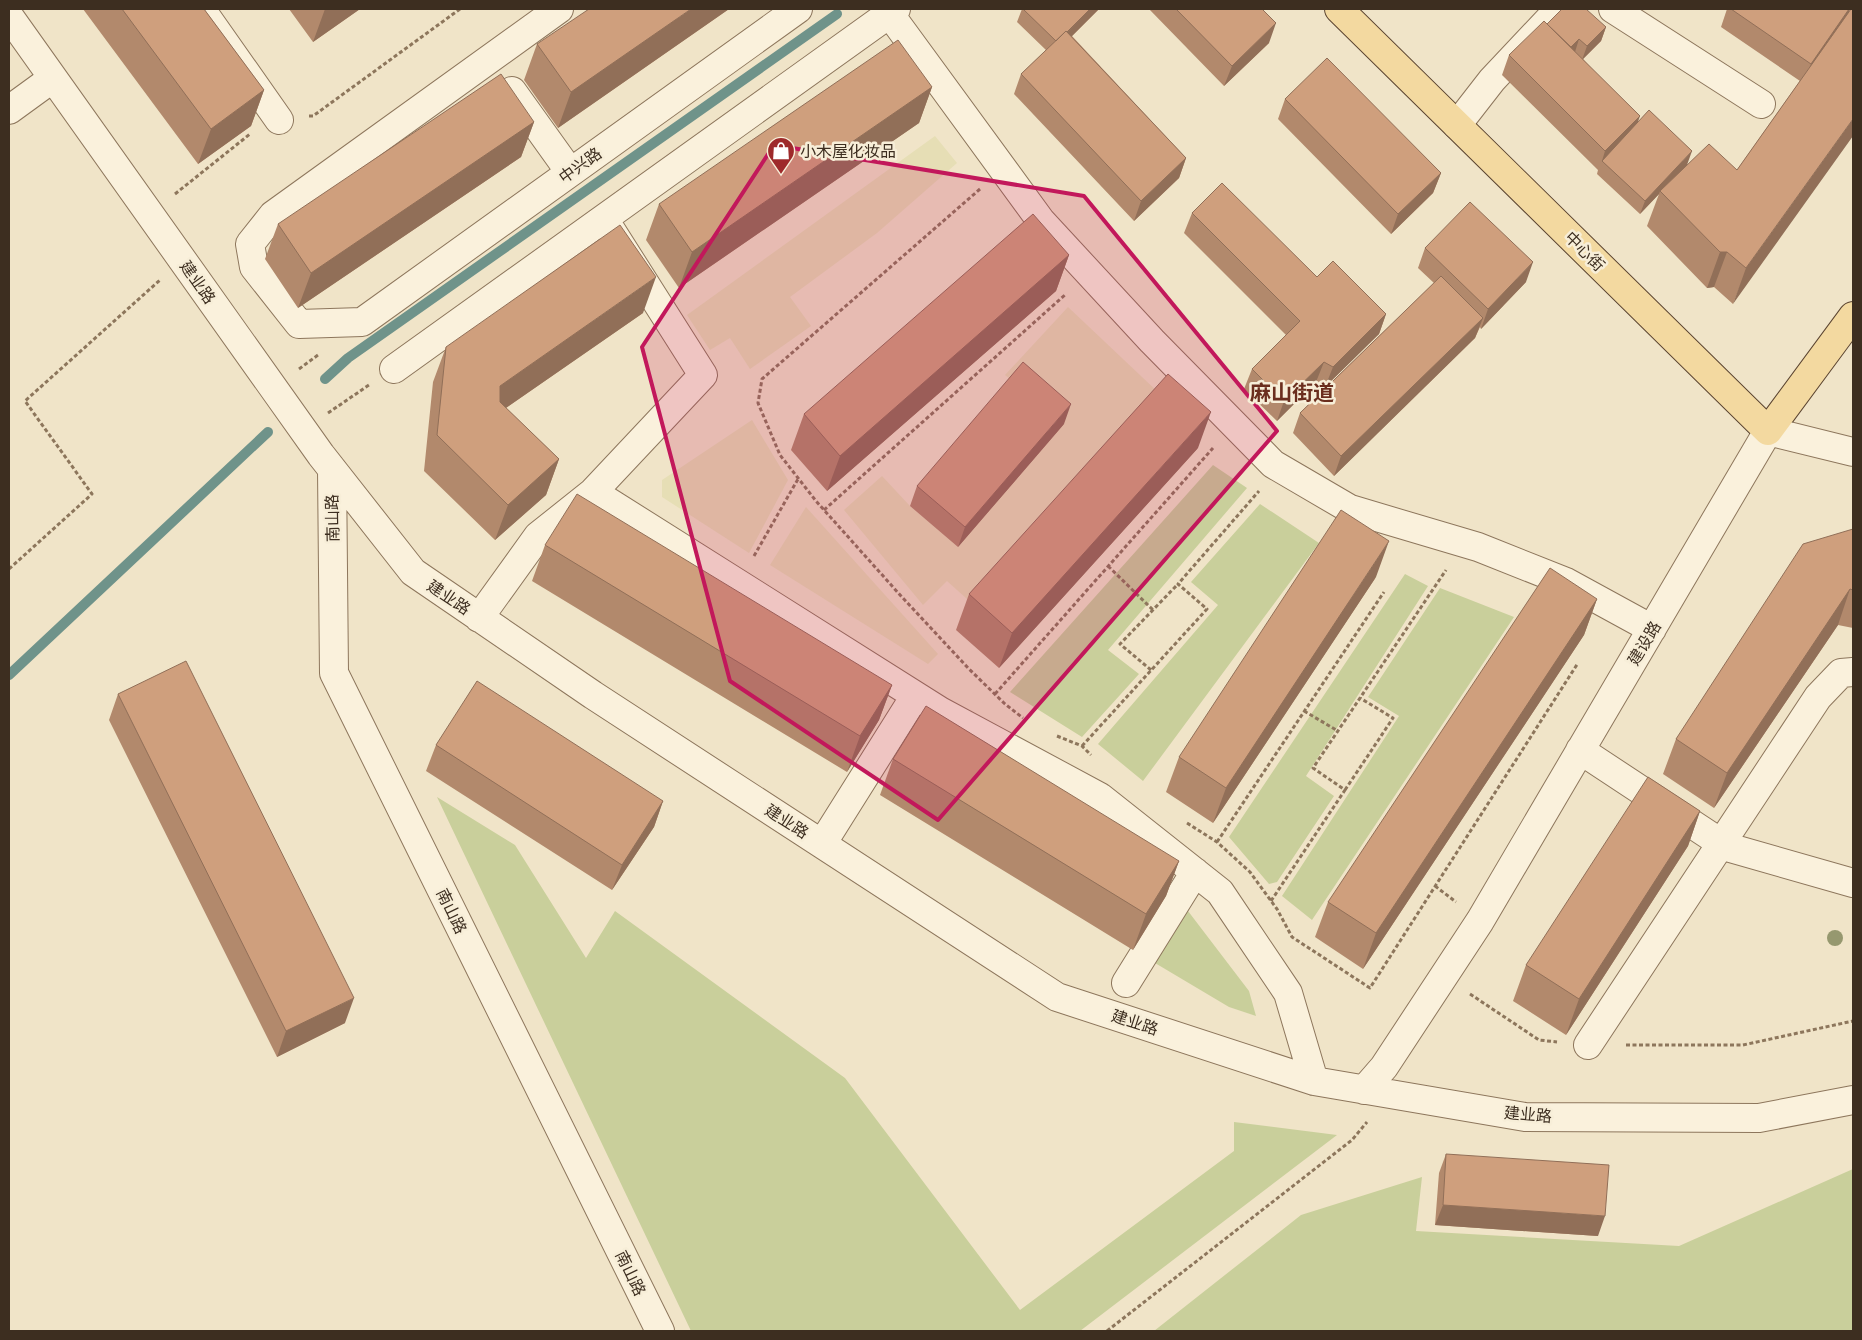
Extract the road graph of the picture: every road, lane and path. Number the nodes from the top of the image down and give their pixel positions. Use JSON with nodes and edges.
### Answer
{"nodes":[{"id":1,"x":201,"y":9,"type":"edge"},
{"id":2,"x":460,"y":9,"type":"edge"},
{"id":3,"x":559,"y":9,"type":"edge"},
{"id":4,"x":798,"y":9,"type":"edge"},
{"id":5,"x":1560,"y":9,"type":"edge"},
{"id":6,"x":1613,"y":9,"type":"edge"},
{"id":7,"x":893,"y":11,"type":"edge"},
{"id":8,"x":1351,"y":12,"type":"edge"},
{"id":9,"x":9,"y":16,"type":"edge"},
{"id":10,"x":489,"y":59,"type":"junction"},
{"id":11,"x":53,"y":78,"type":"junction"},
{"id":12,"x":1761,"y":104,"type":"dead end"},
{"id":13,"x":9,"y":110,"type":"edge"},
{"id":14,"x":276,"y":117,"type":"junction"},
{"id":15,"x":1457,"y":125,"type":"junction"},
{"id":16,"x":1003,"y":169,"type":"junction"},
{"id":17,"x":570,"y":172,"type":"junction"},
{"id":18,"x":172,"y":196,"type":"dead end"},
{"id":19,"x":604,"y":220,"type":"junction"},
{"id":20,"x":182,"y":260,"type":"junction"},
{"id":21,"x":1090,"y":274,"type":"junction"},
{"id":22,"x":1853,"y":316,"type":"edge"},
{"id":23,"x":394,"y":369,"type":"joint"},
{"id":24,"x":1234,"y":424,"type":"junction"},
{"id":25,"x":303,"y":430,"type":"junction"},
{"id":26,"x":1768,"y":431,"type":"junction"},
{"id":27,"x":1853,"y":452,"type":"edge"},
{"id":28,"x":332,"y":468,"type":"junction"},
{"id":29,"x":1279,"y":468,"type":"junction"},
{"id":30,"x":798,"y":479,"type":"junction"},
{"id":31,"x":593,"y":492,"type":"junction"},
{"id":32,"x":824,"y":510,"type":"junction"},
{"id":33,"x":1464,"y":543,"type":"junction"},
{"id":34,"x":751,"y":560,"type":"dead end"},
{"id":35,"x":1108,"y":566,"type":"junction"},
{"id":36,"x":9,"y":569,"type":"edge"},
{"id":37,"x":1178,"y":584,"type":"junction"},
{"id":38,"x":1384,"y":592,"type":"edge"},
{"id":39,"x":1153,"y":610,"type":"junction"},
{"id":40,"x":479,"y":618,"type":"junction"},
{"id":41,"x":1652,"y":629,"type":"junction"},
{"id":42,"x":1578,"y":663,"type":"edge"},
{"id":43,"x":1151,"y":670,"type":"junction"},
{"id":44,"x":1853,"y":672,"type":"edge"},
{"id":45,"x":995,"y":694,"type":"junction"},
{"id":46,"x":916,"y":696,"type":"junction"},
{"id":47,"x":1360,"y":698,"type":"junction"},
{"id":48,"x":1304,"y":711,"type":"junction"},
{"id":49,"x":1027,"y":720,"type":"dead end"},
{"id":50,"x":1338,"y":731,"type":"junction"},
{"id":51,"x":1050,"y":733,"type":"dead end"},
{"id":52,"x":1082,"y":746,"type":"junction"},
{"id":53,"x":1580,"y":750,"type":"junction"},
{"id":54,"x":1094,"y":758,"type":"dead end"},
{"id":55,"x":1345,"y":790,"type":"junction"},
{"id":56,"x":1185,"y":822,"type":"dead end"},
{"id":57,"x":1217,"y":842,"type":"junction"},
{"id":58,"x":1721,"y":843,"type":"junction"},
{"id":59,"x":822,"y":844,"type":"junction"},
{"id":60,"x":1195,"y":872,"type":"junction"},
{"id":61,"x":1853,"y":883,"type":"edge"},
{"id":62,"x":1272,"y":901,"type":"junction"},
{"id":63,"x":1445,"y":977,"type":"junction"},
{"id":64,"x":1126,"y":983,"type":"dead end"},
{"id":65,"x":1853,"y":1021,"type":"edge"},
{"id":66,"x":1588,"y":1045,"type":"junction"},
{"id":67,"x":1314,"y":1081,"type":"junction"},
{"id":68,"x":1377,"y":1092,"type":"junction"},
{"id":69,"x":1853,"y":1100,"type":"edge"},
{"id":70,"x":660,"y":1331,"type":"edge"},
{"id":71,"x":1107,"y":1331,"type":"edge"}],
"edges":[{"from":1,"to":14,"type":"street"},
{"from":2,"to":14,"type":"path"},
{"from":3,"to":10,"type":"street"},
{"from":4,"to":17,"type":"street","name":"中兴路"},
{"from":5,"to":15,"type":"street"},
{"from":6,"to":12,"type":"street"},
{"from":7,"to":16,"type":"street"},
{"from":7,"to":19,"type":"street"},
{"from":8,"to":15,"type":"main road","name":"中心街"},
{"from":9,"to":11,"type":"street","name":"建业路"},
{"from":10,"to":17,"type":"street"},
{"from":10,"to":17,"type":"street","name":"中兴路"},
{"from":11,"to":13,"type":"street"},
{"from":11,"to":20,"type":"street","name":"建业路"},
{"from":14,"to":18,"type":"path"},
{"from":15,"to":26,"type":"main road","name":"中心街"},
{"from":16,"to":21,"type":"street"},
{"from":16,"to":30,"type":"path"},
{"from":19,"to":23,"type":"street"},
{"from":19,"to":31,"type":"street"},
{"from":20,"to":25,"type":"street","name":"建业路"},
{"from":20,"to":36,"type":"path"},
{"from":21,"to":24,"type":"street"},
{"from":21,"to":32,"type":"path"},
{"from":22,"to":26,"type":"main road","name":"建设路"},
{"from":23,"to":25,"type":"path"},
{"from":24,"to":29,"type":"street"},
{"from":24,"to":35,"type":"path"},
{"from":25,"to":28,"type":"street","name":"建业路"},
{"from":26,"to":27,"type":"street"},
{"from":26,"to":41,"type":"street","name":"建设路"},
{"from":28,"to":40,"type":"street","name":"建业路"},
{"from":28,"to":70,"type":"street","name":"南山路"},
{"from":29,"to":33,"type":"street"},
{"from":29,"to":37,"type":"path"},
{"from":30,"to":32,"type":"path"},
{"from":30,"to":34,"type":"path"},
{"from":31,"to":40,"type":"street"},
{"from":31,"to":46,"type":"street"},
{"from":32,"to":45,"type":"path"},
{"from":33,"to":41,"type":"street"},
{"from":33,"to":47,"type":"path"},
{"from":35,"to":39,"type":"path"},
{"from":35,"to":45,"type":"path"},
{"from":37,"to":39,"type":"path"},
{"from":37,"to":43,"type":"path"},
{"from":38,"to":48,"type":"path"},
{"from":39,"to":43,"type":"path"},
{"from":40,"to":59,"type":"street","name":"建业路"},
{"from":41,"to":53,"type":"street","name":"建设路"},
{"from":42,"to":62,"type":"path"},
{"from":43,"to":52,"type":"path"},
{"from":44,"to":58,"type":"street"},
{"from":45,"to":49,"type":"path"},
{"from":46,"to":59,"type":"street"},
{"from":46,"to":60,"type":"street"},
{"from":47,"to":50,"type":"path"},
{"from":47,"to":55,"type":"path"},
{"from":48,"to":50,"type":"path"},
{"from":48,"to":57,"type":"path"},
{"from":50,"to":55,"type":"path"},
{"from":51,"to":52,"type":"path"},
{"from":52,"to":54,"type":"path"},
{"from":53,"to":58,"type":"street"},
{"from":53,"to":63,"type":"street","name":"建设路"},
{"from":55,"to":62,"type":"path"},
{"from":56,"to":57,"type":"path"},
{"from":57,"to":62,"type":"path"},
{"from":58,"to":61,"type":"street"},
{"from":58,"to":66,"type":"street"},
{"from":59,"to":67,"type":"street","name":"建业路"},
{"from":60,"to":64,"type":"street"},
{"from":60,"to":67,"type":"street"},
{"from":63,"to":66,"type":"path"},
{"from":63,"to":68,"type":"street","name":"建设路"},
{"from":65,"to":66,"type":"path"},
{"from":67,"to":68,"type":"street","name":"建业路"},
{"from":68,"to":69,"type":"street","name":"建业路"},
{"from":68,"to":71,"type":"path"}]}
